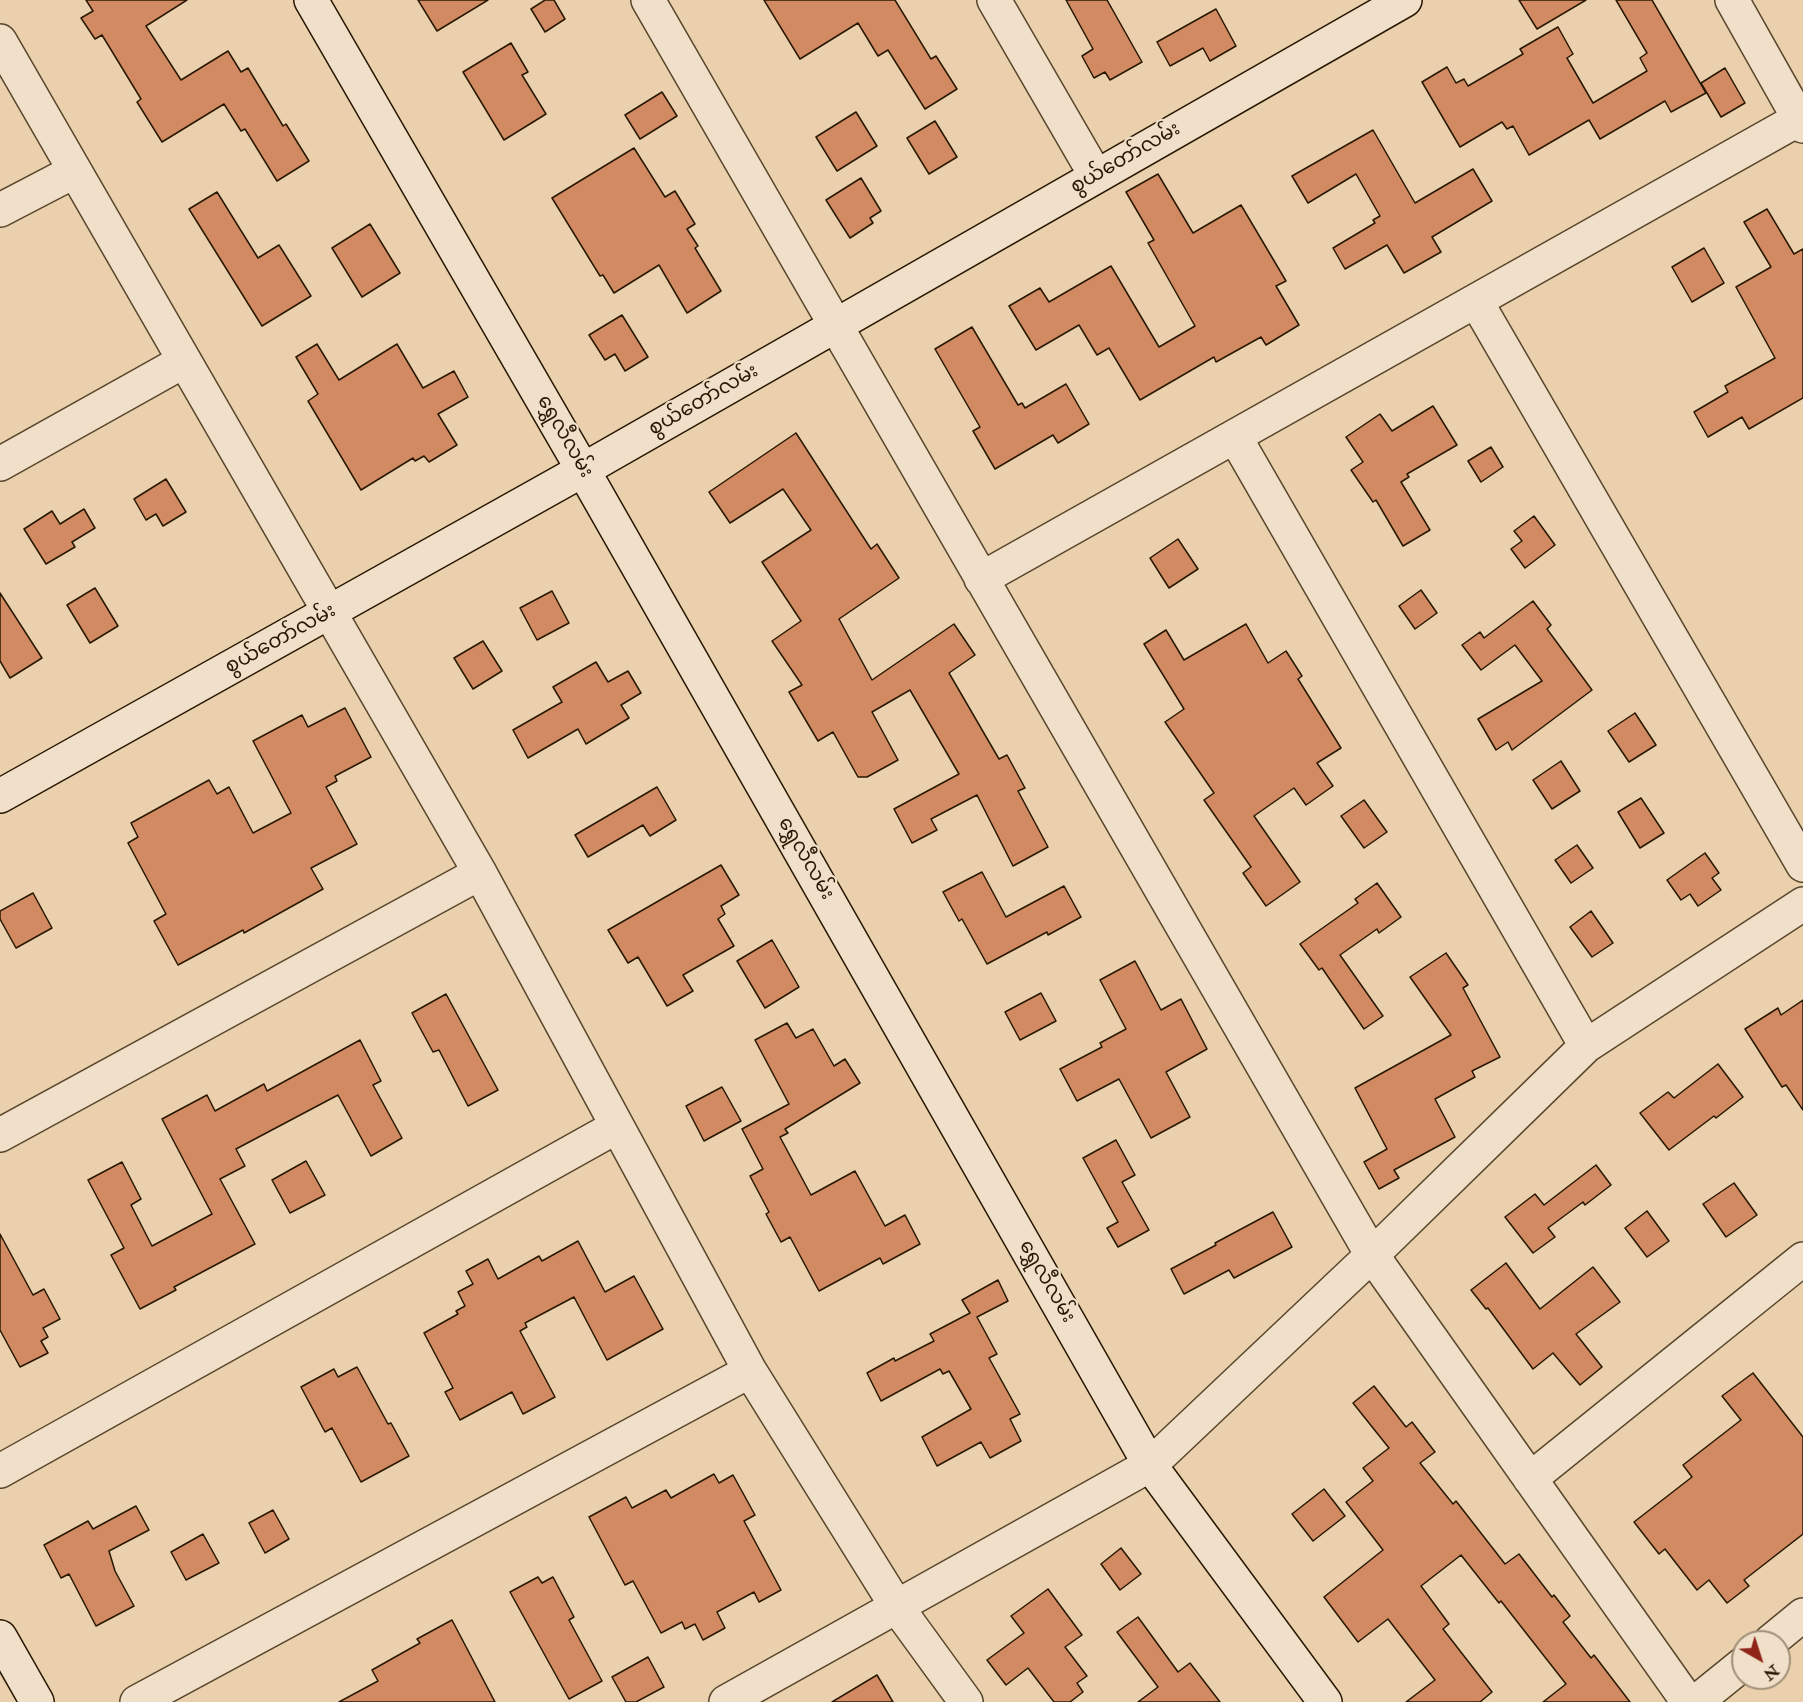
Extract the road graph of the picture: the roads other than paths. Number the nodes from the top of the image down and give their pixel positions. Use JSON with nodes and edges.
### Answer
{"nodes":[{"id":1,"x":311,"y":0,"type":"edge"},
{"id":2,"x":648,"y":0,"type":"edge"},
{"id":3,"x":994,"y":0,"type":"edge"},
{"id":4,"x":1405,"y":0,"type":"edge"},
{"id":5,"x":1732,"y":0,"type":"edge"},
{"id":6,"x":0,"y":41,"type":"edge"},
{"id":7,"x":1801,"y":123,"type":"edge"},
{"id":8,"x":75,"y":171,"type":"junction"},
{"id":9,"x":1096,"y":176,"type":"junction"},
{"id":10,"x":0,"y":210,"type":"edge"},
{"id":11,"x":1476,"y":301,"type":"junction"},
{"id":12,"x":835,"y":326,"type":"junction"},
{"id":13,"x":184,"y":361,"type":"junction"},
{"id":14,"x":1235,"y":436,"type":"junction"},
{"id":15,"x":0,"y":464,"type":"edge"},
{"id":16,"x":583,"y":470,"type":"junction"},
{"id":17,"x":981,"y":579,"type":"junction"},
{"id":18,"x":329,"y":613,"type":"junction"},
{"id":19,"x":0,"y":796,"type":"edge"},
{"id":20,"x":1803,"y":865,"type":"edge"},
{"id":21,"x":480,"y":873,"type":"junction"},
{"id":22,"x":1803,"y":904,"type":"edge"},
{"id":23,"x":1586,"y":1046,"type":"junction"},
{"id":24,"x":616,"y":1127,"type":"junction"},
{"id":25,"x":0,"y":1136,"type":"edge"},
{"id":26,"x":1372,"y":1255,"type":"junction"},
{"id":27,"x":1803,"y":1259,"type":"edge"},
{"id":28,"x":750,"y":1371,"type":"junction"},
{"id":29,"x":1150,"y":1465,"type":"junction"},
{"id":30,"x":0,"y":1471,"type":"edge"},
{"id":31,"x":1530,"y":1479,"type":"junction"},
{"id":32,"x":897,"y":1607,"type":"junction"},
{"id":33,"x":1803,"y":1615,"type":"edge"},
{"id":34,"x":1785,"y":1630,"type":"edge"},
{"id":35,"x":0,"y":1637,"type":"edge"},
{"id":36,"x":1731,"y":1674,"type":"edge"},
{"id":37,"x":37,"y":1702,"type":"edge"},
{"id":38,"x":137,"y":1702,"type":"edge"},
{"id":39,"x":726,"y":1702,"type":"edge"},
{"id":40,"x":966,"y":1702,"type":"edge"},
{"id":41,"x":1325,"y":1702,"type":"edge"},
{"id":42,"x":1688,"y":1702,"type":"edge"},
{"id":43,"x":1696,"y":1702,"type":"edge"}],
"edges":[{"from":1,"to":16,"type":"street","name":"ရွှေလီလမ်း"},
{"from":2,"to":12,"type":"street"},
{"from":3,"to":9,"type":"street"},
{"from":4,"to":9,"type":"street","name":"စွယ်တော်လမ်း"},
{"from":5,"to":7,"type":"street"},
{"from":6,"to":8,"type":"street"},
{"from":7,"to":11,"type":"street"},
{"from":8,"to":10,"type":"street"},
{"from":8,"to":13,"type":"street"},
{"from":9,"to":12,"type":"street","name":"စွယ်တော်လမ်း"},
{"from":11,"to":14,"type":"street"},
{"from":11,"to":20,"type":"street"},
{"from":12,"to":16,"type":"street","name":"စွယ်တော်လမ်း"},
{"from":12,"to":17,"type":"street"},
{"from":13,"to":15,"type":"street"},
{"from":13,"to":18,"type":"street"},
{"from":14,"to":17,"type":"street"},
{"from":14,"to":23,"type":"street"},
{"from":16,"to":18,"type":"street","name":"စွယ်တော်လမ်း"},
{"from":16,"to":29,"type":"street","name":"ရွှေလီလမ်း"},
{"from":17,"to":26,"type":"street"},
{"from":18,"to":19,"type":"street","name":"စွယ်တော်လမ်း"},
{"from":18,"to":21,"type":"street"},
{"from":21,"to":24,"type":"street"},
{"from":21,"to":25,"type":"street"},
{"from":22,"to":23,"type":"street"},
{"from":23,"to":26,"type":"street"},
{"from":24,"to":28,"type":"street"},
{"from":24,"to":30,"type":"street"},
{"from":26,"to":29,"type":"street"},
{"from":26,"to":31,"type":"street"},
{"from":27,"to":31,"type":"street"},
{"from":28,"to":32,"type":"street"},
{"from":28,"to":38,"type":"street"},
{"from":29,"to":32,"type":"street"},
{"from":29,"to":41,"type":"street","name":"ရွှေလီလမ်း"},
{"from":31,"to":42,"type":"street"},
{"from":32,"to":39,"type":"street"},
{"from":32,"to":40,"type":"street"},
{"from":33,"to":34,"type":"street"},
{"from":35,"to":37,"type":"street"},
{"from":36,"to":43,"type":"street"}]}
